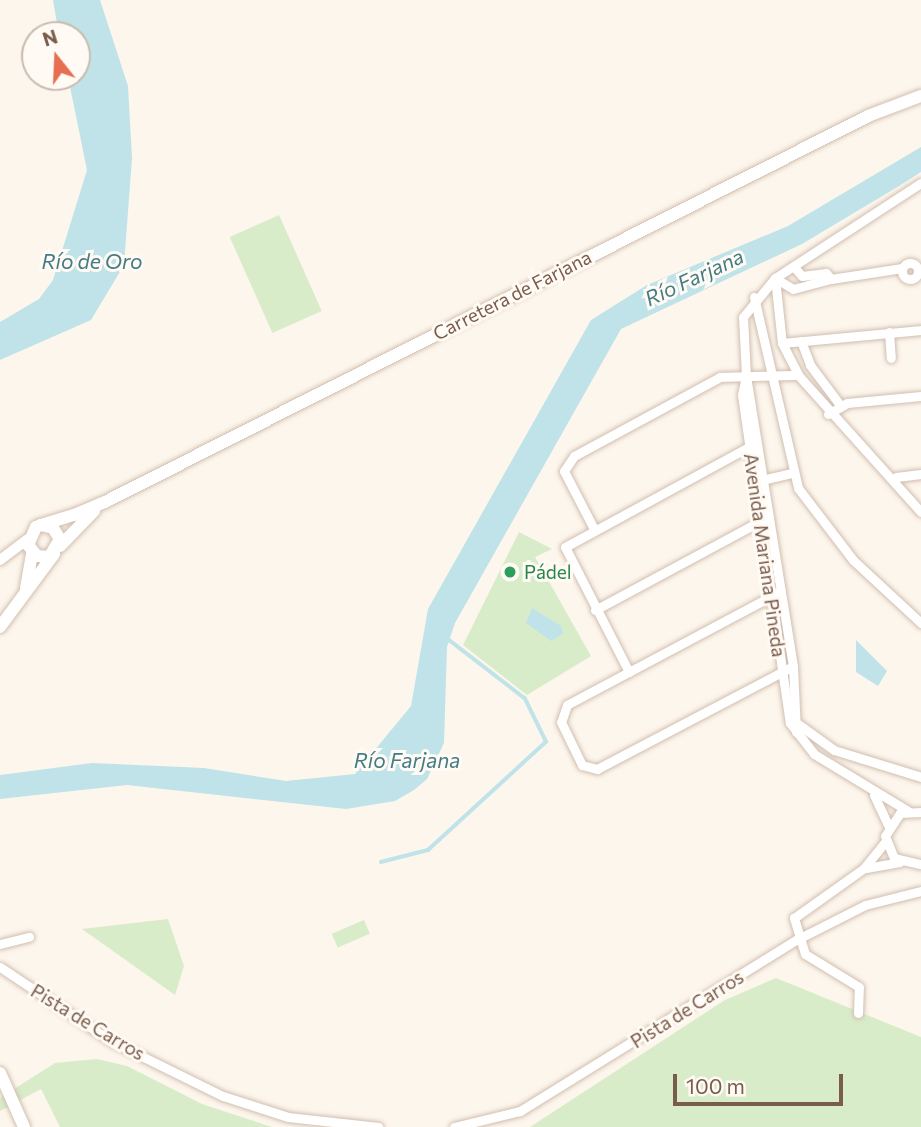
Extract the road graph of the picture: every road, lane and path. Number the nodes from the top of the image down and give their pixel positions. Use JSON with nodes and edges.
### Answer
{"nodes":[{"id":1,"x":921,"y":96,"type":"edge"},
{"id":2,"x":921,"y":183,"type":"edge"},
{"id":3,"x":793,"y":266,"type":"junction"},
{"id":4,"x":919,"y":268,"type":"edge"},
{"id":5,"x":775,"y":278,"type":"junction"},
{"id":6,"x":831,"y":279,"type":"junction"},
{"id":7,"x":754,"y":298,"type":"junction"},
{"id":8,"x":921,"y":330,"type":"edge"},
{"id":9,"x":888,"y":332,"type":"junction"},
{"id":10,"x":801,"y":341,"type":"junction"},
{"id":11,"x":782,"y":343,"type":"junction"},
{"id":12,"x":891,"y":358,"type":"dead end"},
{"id":13,"x":798,"y":375,"type":"junction"},
{"id":14,"x":746,"y":376,"type":"junction"},
{"id":15,"x":769,"y":379,"type":"junction"},
{"id":16,"x":921,"y":396,"type":"edge"},
{"id":17,"x":840,"y":405,"type":"junction"},
{"id":18,"x":828,"y":414,"type":"junction"},
{"id":19,"x":761,"y":441,"type":"junction"},
{"id":20,"x":749,"y":446,"type":"junction"},
{"id":21,"x":793,"y":473,"type":"junction"},
{"id":22,"x":921,"y":474,"type":"edge"},
{"id":23,"x":895,"y":477,"type":"junction"},
{"id":24,"x":766,"y":479,"type":"junction"},
{"id":25,"x":105,"y":502,"type":"junction"},
{"id":26,"x":921,"y":512,"type":"edge"},
{"id":27,"x":771,"y":517,"type":"junction"},
{"id":28,"x":760,"y":520,"type":"junction"},
{"id":29,"x":41,"y":525,"type":"junction"},
{"id":30,"x":593,"y":527,"type":"junction"},
{"id":31,"x":30,"y":548,"type":"junction"},
{"id":32,"x":57,"y":550,"type":"junction"},
{"id":33,"x":782,"y":591,"type":"junction"},
{"id":34,"x":24,"y":595,"type":"junction"},
{"id":35,"x":771,"y":596,"type":"junction"},
{"id":36,"x":594,"y":610,"type":"junction"},
{"id":37,"x":921,"y":623,"type":"edge"},
{"id":38,"x":0,"y":627,"type":"edge"},
{"id":39,"x":793,"y":666,"type":"junction"},
{"id":40,"x":782,"y":670,"type":"junction"},
{"id":41,"x":629,"y":672,"type":"junction"},
{"id":42,"x":797,"y":728,"type":"junction"},
{"id":43,"x":921,"y":778,"type":"edge"},
{"id":44,"x":874,"y":795,"type":"junction"},
{"id":45,"x":917,"y":810,"type":"edge"},
{"id":46,"x":888,"y":825,"type":"junction"},
{"id":47,"x":885,"y":842,"type":"junction"},
{"id":48,"x":899,"y":862,"type":"junction"},
{"id":49,"x":921,"y":864,"type":"edge"},
{"id":50,"x":864,"y":868,"type":"junction"},
{"id":51,"x":921,"y":891,"type":"edge"},
{"id":52,"x":29,"y":937,"type":"dead end"},
{"id":53,"x":796,"y":940,"type":"junction"},
{"id":54,"x":0,"y":944,"type":"edge"},
{"id":55,"x":0,"y":967,"type":"edge"},
{"id":56,"x":858,"y":1013,"type":"dead end"},
{"id":57,"x":2,"y":1076,"type":"edge"},
{"id":58,"x":22,"y":1122,"type":"edge"},
{"id":59,"x":378,"y":1127,"type":"edge"},
{"id":60,"x":454,"y":1127,"type":"edge"}],
"edges":[{"from":1,"to":25,"type":"main road","name":"Carretera de Farjana"},
{"from":2,"to":3,"type":"street","name":"Avenida Mariana Pineda"},
{"from":3,"to":5,"type":"street","name":"Avenida Mariana Pineda"},
{"from":3,"to":6,"type":"street"},
{"from":4,"to":6,"type":"street"},
{"from":5,"to":6,"type":"street"},
{"from":5,"to":7,"type":"street","name":"Avenida Mariana Pineda"},
{"from":5,"to":11,"type":"street"},
{"from":7,"to":14,"type":"street","name":"Avenida Mariana Pineda"},
{"from":7,"to":15,"type":"street"},
{"from":8,"to":9,"type":"street"},
{"from":9,"to":10,"type":"street"},
{"from":9,"to":12,"type":"street"},
{"from":10,"to":11,"type":"street"},
{"from":10,"to":17,"type":"street"},
{"from":11,"to":13,"type":"street"},
{"from":13,"to":15,"type":"street"},
{"from":13,"to":18,"type":"street"},
{"from":14,"to":15,"type":"street"},
{"from":14,"to":19,"type":"street","name":"Avenida Mariana Pineda"},
{"from":14,"to":20,"type":"street","name":"Avenida Mariana Pineda"},
{"from":14,"to":30,"type":"street"},
{"from":15,"to":21,"type":"street"},
{"from":16,"to":17,"type":"street"},
{"from":17,"to":18,"type":"street"},
{"from":18,"to":23,"type":"street"},
{"from":19,"to":20,"type":"street"},
{"from":19,"to":24,"type":"street","name":"Avenida Mariana Pineda"},
{"from":20,"to":28,"type":"street","name":"Avenida Mariana Pineda"},
{"from":20,"to":30,"type":"street"},
{"from":21,"to":24,"type":"street"},
{"from":21,"to":37,"type":"street"},
{"from":22,"to":23,"type":"street"},
{"from":23,"to":26,"type":"street"},
{"from":24,"to":27,"type":"street","name":"Avenida Mariana Pineda"},
{"from":25,"to":29,"type":"main road","name":"Carretera de Farjana"},
{"from":25,"to":32,"type":"main road","name":"Carretera de Farjana"},
{"from":27,"to":28,"type":"street"},
{"from":27,"to":33,"type":"street","name":"Avenida Mariana Pineda"},
{"from":28,"to":35,"type":"street","name":"Avenida Mariana Pineda"},
{"from":28,"to":36,"type":"street"},
{"from":29,"to":31,"type":"main road"},
{"from":29,"to":32,"type":"main road"},
{"from":30,"to":36,"type":"street"},
{"from":31,"to":32,"type":"main road"},
{"from":31,"to":34,"type":"main road","name":"Carretera de Farjana"},
{"from":32,"to":34,"type":"main road","name":"Carretera de Farjana"},
{"from":33,"to":35,"type":"street"},
{"from":33,"to":39,"type":"street","name":"Avenida Mariana Pineda"},
{"from":34,"to":38,"type":"main road","name":"Carretera de Farjana"},
{"from":35,"to":40,"type":"street","name":"Avenida Mariana Pineda"},
{"from":35,"to":41,"type":"street"},
{"from":36,"to":41,"type":"street"},
{"from":39,"to":40,"type":"street"},
{"from":39,"to":42,"type":"street","name":"Avenida Mariana Pineda"},
{"from":40,"to":41,"type":"street"},
{"from":40,"to":42,"type":"street","name":"Avenida Mariana Pineda"},
{"from":42,"to":43,"type":"street"},
{"from":42,"to":44,"type":"street","name":"Avenida Mariana Pineda"},
{"from":44,"to":45,"type":"street","name":"Avenida Mariana Pineda"},
{"from":44,"to":46,"type":"street"},
{"from":45,"to":46,"type":"street"},
{"from":46,"to":47,"type":"street"},
{"from":47,"to":48,"type":"street"},
{"from":47,"to":50,"type":"street"},
{"from":48,"to":49,"type":"street"},
{"from":48,"to":50,"type":"street"},
{"from":50,"to":53,"type":"street"},
{"from":51,"to":53,"type":"street","name":"Pista de Carros"},
{"from":52,"to":54,"type":"street"},
{"from":53,"to":56,"type":"street"},
{"from":53,"to":60,"type":"street","name":"Pista de Carros"},
{"from":55,"to":59,"type":"street","name":"Pista de Carros"},
{"from":57,"to":58,"type":"main road"}]}
